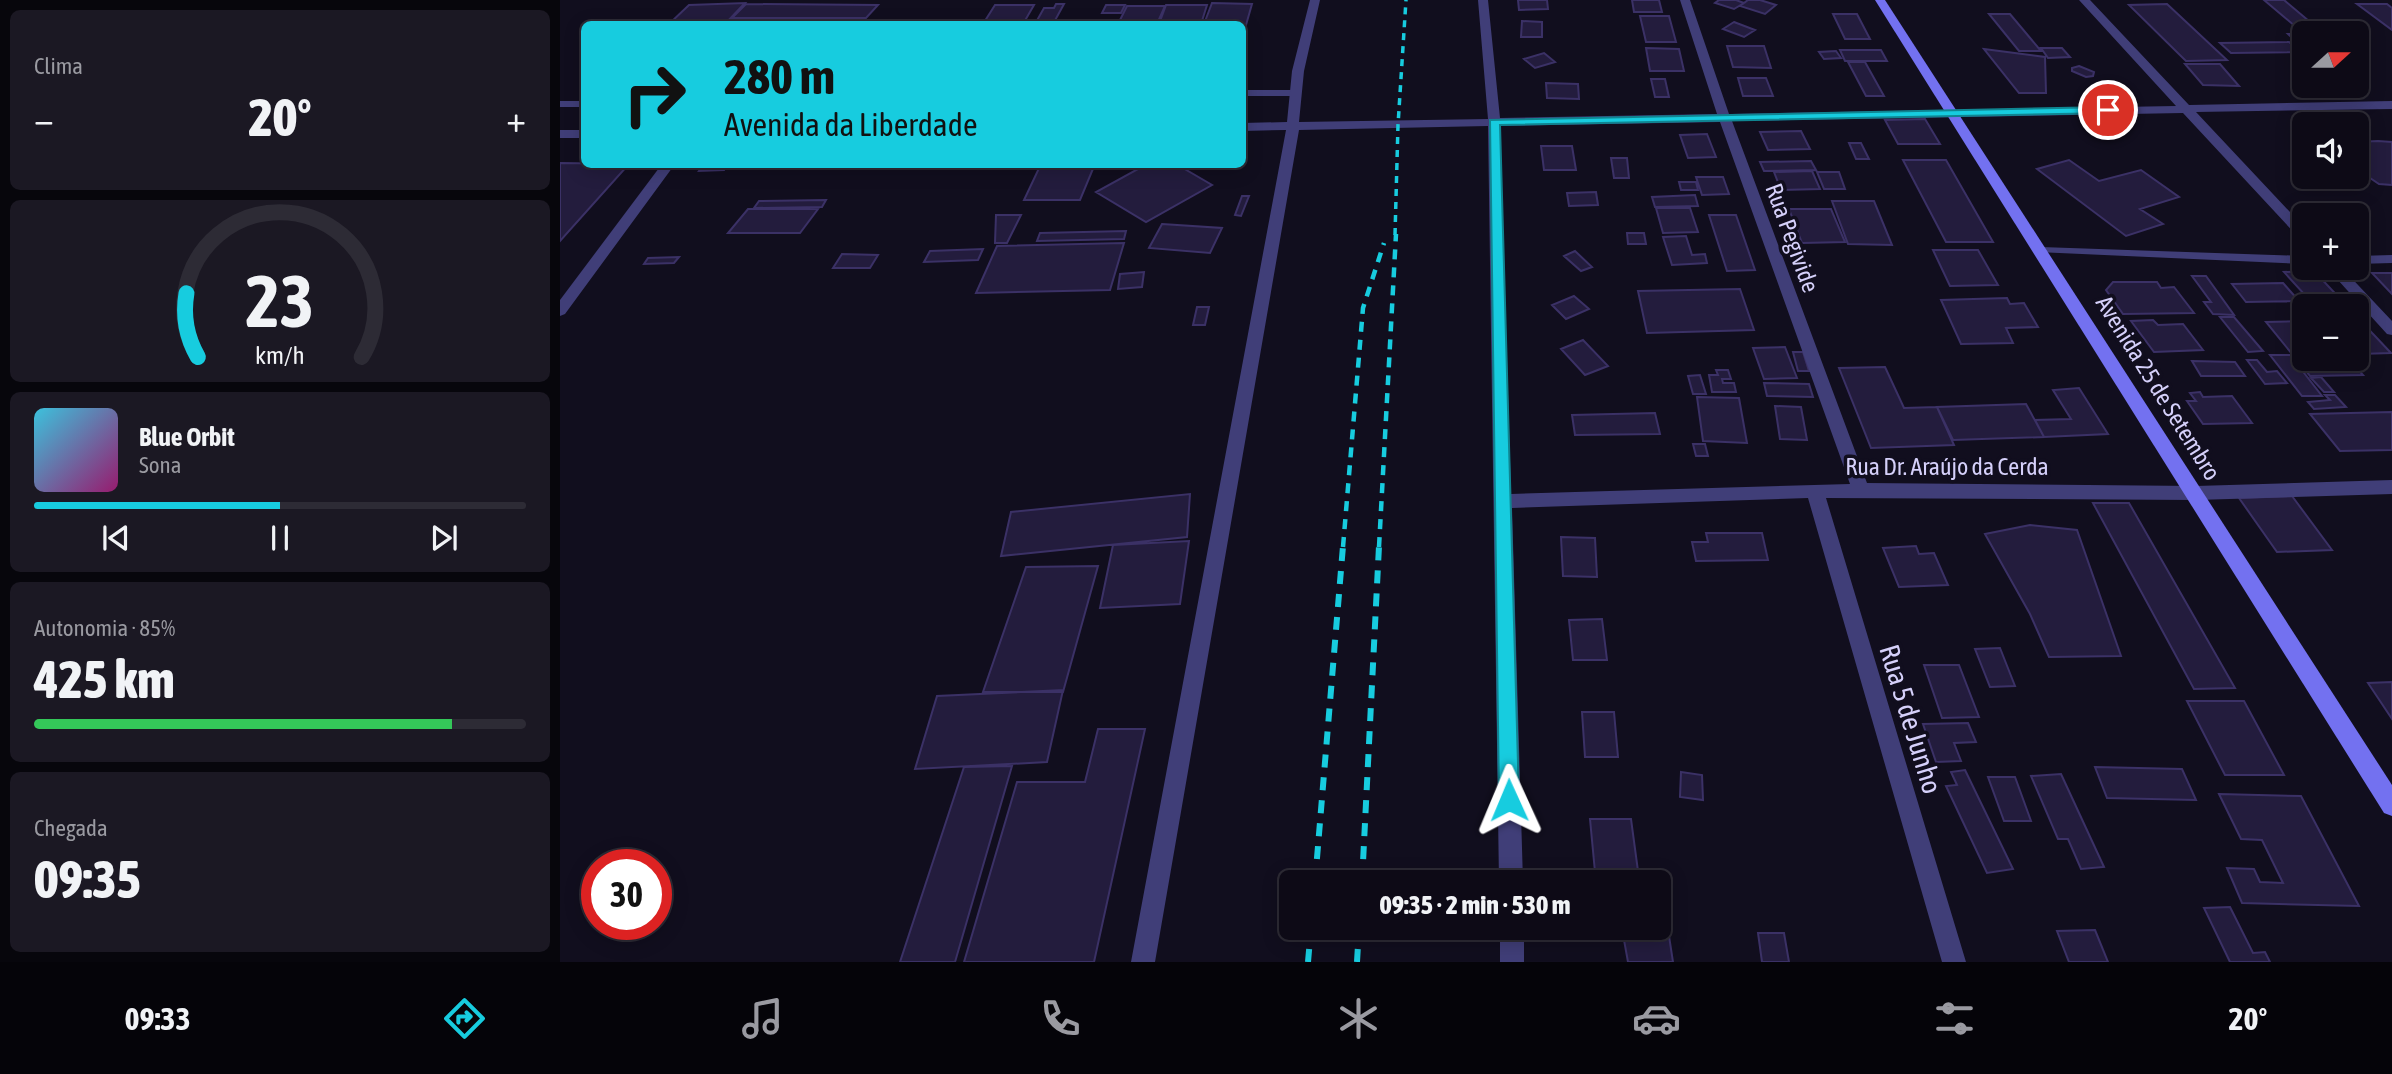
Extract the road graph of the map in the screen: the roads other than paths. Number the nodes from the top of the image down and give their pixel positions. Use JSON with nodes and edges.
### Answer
{"nodes":[{"id":1,"x":1314,"y":0,"type":"edge"},
{"id":2,"x":1483,"y":0,"type":"edge"},
{"id":3,"x":1685,"y":0,"type":"edge"},
{"id":4,"x":1880,"y":0,"type":"edge"},
{"id":5,"x":2084,"y":0,"type":"edge"},
{"id":6,"x":1246,"y":93,"type":"edge"},
{"id":7,"x":1296,"y":93,"type":"junction"},
{"id":8,"x":560,"y":104,"type":"edge"},
{"id":9,"x":581,"y":104,"type":"edge"},
{"id":10,"x":2392,"y":105,"type":"edge"},
{"id":11,"x":2186,"y":109,"type":"junction"},
{"id":12,"x":1952,"y":113,"type":"junction"},
{"id":13,"x":1724,"y":117,"type":"junction"},
{"id":14,"x":1494,"y":122,"type":"junction"},
{"id":15,"x":1293,"y":126,"type":"junction"},
{"id":16,"x":1246,"y":127,"type":"edge"},
{"id":17,"x":560,"y":134,"type":"edge"},
{"id":18,"x":581,"y":134,"type":"edge"},
{"id":19,"x":666,"y":168,"type":"edge"},
{"id":20,"x":2292,"y":222,"type":"edge"},
{"id":21,"x":2041,"y":250,"type":"junction"},
{"id":22,"x":2392,"y":259,"type":"edge"},
{"id":23,"x":2292,"y":260,"type":"edge"},
{"id":24,"x":2369,"y":260,"type":"edge"},
{"id":25,"x":2345,"y":280,"type":"edge"},
{"id":26,"x":560,"y":310,"type":"edge"},
{"id":27,"x":2392,"y":330,"type":"edge"},
{"id":28,"x":2392,"y":487,"type":"edge"},
{"id":29,"x":1861,"y":490,"type":"junction"},
{"id":30,"x":1815,"y":492,"type":"junction"},
{"id":31,"x":2196,"y":493,"type":"junction"},
{"id":32,"x":1502,"y":501,"type":"junction"},
{"id":33,"x":2392,"y":805,"type":"edge"},
{"id":34,"x":1511,"y":870,"type":"edge"},
{"id":35,"x":1512,"y":940,"type":"edge"},
{"id":36,"x":1143,"y":962,"type":"edge"},
{"id":37,"x":1512,"y":962,"type":"edge"},
{"id":38,"x":1954,"y":962,"type":"edge"}],
"edges":[{"from":1,"to":7,"type":"street"},
{"from":2,"to":14,"type":"street"},
{"from":3,"to":13,"type":"street","name":"Rua Pegivide"},
{"from":4,"to":12,"type":"street","name":"Avenida 25 de Setembro"},
{"from":5,"to":11,"type":"street"},
{"from":6,"to":7,"type":"lane"},
{"from":7,"to":15,"type":"street"},
{"from":8,"to":9,"type":"lane"},
{"from":10,"to":11,"type":"street"},
{"from":11,"to":12,"type":"street"},
{"from":11,"to":20,"type":"street"},
{"from":12,"to":13,"type":"street"},
{"from":12,"to":21,"type":"street","name":"Avenida 25 de Setembro"},
{"from":13,"to":14,"type":"street"},
{"from":13,"to":29,"type":"street","name":"Rua Pegivide"},
{"from":14,"to":15,"type":"street"},
{"from":14,"to":32,"type":"street"},
{"from":15,"to":16,"type":"street"},
{"from":15,"to":36,"type":"street"},
{"from":17,"to":18,"type":"street"},
{"from":19,"to":26,"type":"street"},
{"from":21,"to":23,"type":"lane"},
{"from":21,"to":31,"type":"street","name":"Avenida 25 de Setembro"},
{"from":22,"to":24,"type":"lane"},
{"from":25,"to":27,"type":"street"},
{"from":28,"to":31,"type":"street","name":"Rua Dr. Araújo da Cerda"},
{"from":29,"to":30,"type":"street","name":"Rua Dr. Araújo da Cerda"},
{"from":29,"to":31,"type":"street","name":"Rua Dr. Araújo da Cerda"},
{"from":30,"to":32,"type":"street","name":"Rua Dr. Araújo da Cerda"},
{"from":30,"to":38,"type":"street","name":"Rua 5 de Junho"},
{"from":31,"to":33,"type":"street","name":"Avenida 25 de Setembro"},
{"from":32,"to":34,"type":"street"},
{"from":35,"to":37,"type":"street"}]}
